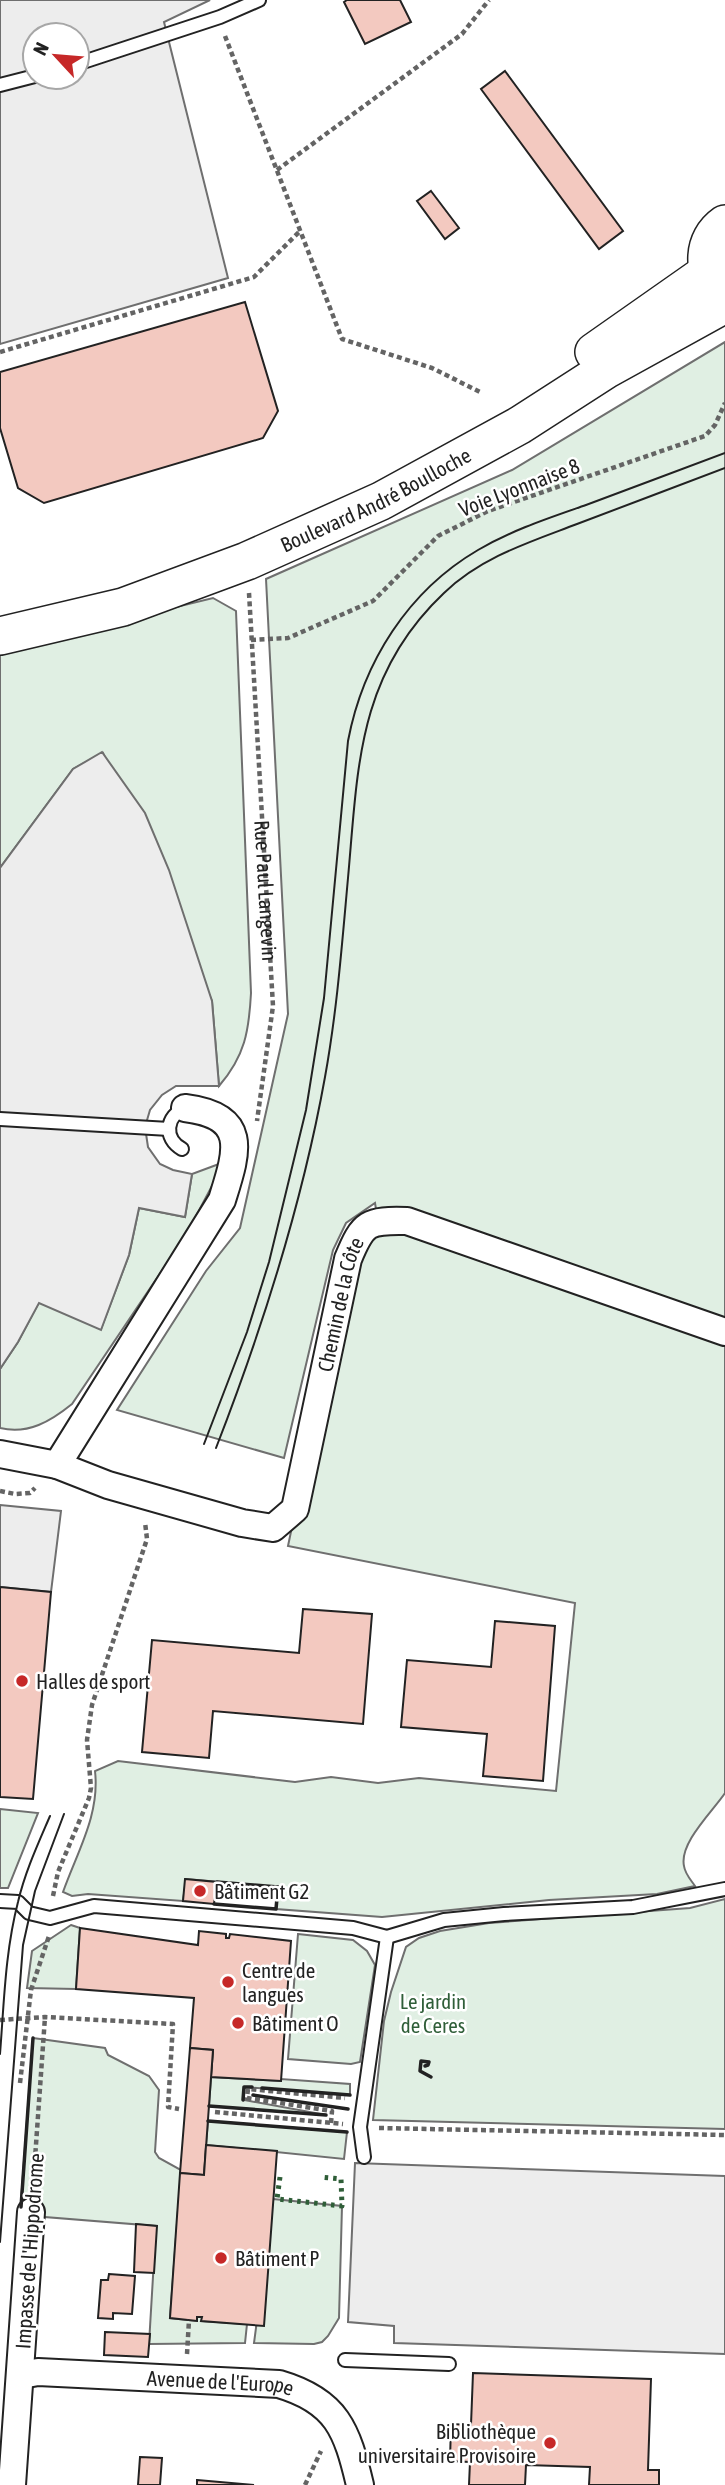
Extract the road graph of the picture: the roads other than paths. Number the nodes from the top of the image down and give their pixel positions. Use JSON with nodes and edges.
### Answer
{"nodes":[{"id":1,"x":259,"y":0,"type":"edge"},
{"id":2,"x":91,"y":59,"type":"edge"},
{"id":3,"x":21,"y":80,"type":"edge"},
{"id":4,"x":0,"y":85,"type":"edge"},
{"id":5,"x":725,"y":225,"type":"edge"},
{"id":6,"x":717,"y":284,"type":"edge"},
{"id":7,"x":725,"y":303,"type":"edge"},
{"id":8,"x":0,"y":620,"type":"edge"},
{"id":9,"x":0,"y":636,"type":"edge"},
{"id":10,"x":185,"y":1108,"type":"joint"},
{"id":11,"x":0,"y":1119,"type":"edge"},
{"id":12,"x":169,"y":1129,"type":"junction"},
{"id":13,"x":182,"y":1149,"type":"dead end"},
{"id":14,"x":725,"y":1332,"type":"edge"},
{"id":15,"x":0,"y":1454,"type":"edge"},
{"id":16,"x":57,"y":1465,"type":"junction"},
{"id":17,"x":725,"y":1889,"type":"edge"},
{"id":18,"x":0,"y":1901,"type":"edge"},
{"id":19,"x":387,"y":1937,"type":"junction"},
{"id":20,"x":364,"y":2157,"type":"dead end"},
{"id":21,"x":31,"y":2212,"type":"road end"},
{"id":22,"x":345,"y":2360,"type":"dead end"},
{"id":23,"x":449,"y":2364,"type":"dead end"},
{"id":24,"x":21,"y":2375,"type":"junction"},
{"id":25,"x":8,"y":2474,"type":"edge"},
{"id":26,"x":360,"y":2485,"type":"edge"}],
"edges":[{"from":1,"to":2,"type":"lane"},
{"from":3,"to":4,"type":"lane"},
{"from":5,"to":6,"type":"main road","name":"Boulevard André Boulloche"},
{"from":6,"to":8,"type":"main road","name":"Boulevard André Boulloche"},
{"from":7,"to":9,"type":"main road","name":"Boulevard André Boulloche"},
{"from":10,"to":12,"type":"lane"},
{"from":10,"to":16,"type":"street"},
{"from":11,"to":12,"type":"lane"},
{"from":12,"to":13,"type":"lane"},
{"from":14,"to":16,"type":"street","name":"Chemin de la Côte"},
{"from":15,"to":16,"type":"street"},
{"from":17,"to":19,"type":"lane"},
{"from":18,"to":19,"type":"lane"},
{"from":19,"to":20,"type":"lane"},
{"from":21,"to":24,"type":"street","name":"Impasse de l'Hippodrome"},
{"from":22,"to":23,"type":"lane"},
{"from":24,"to":25,"type":"street","name":"Impasse de l'Hippodrome"},
{"from":24,"to":26,"type":"street","name":"Avenue de l'Europe"}]}
